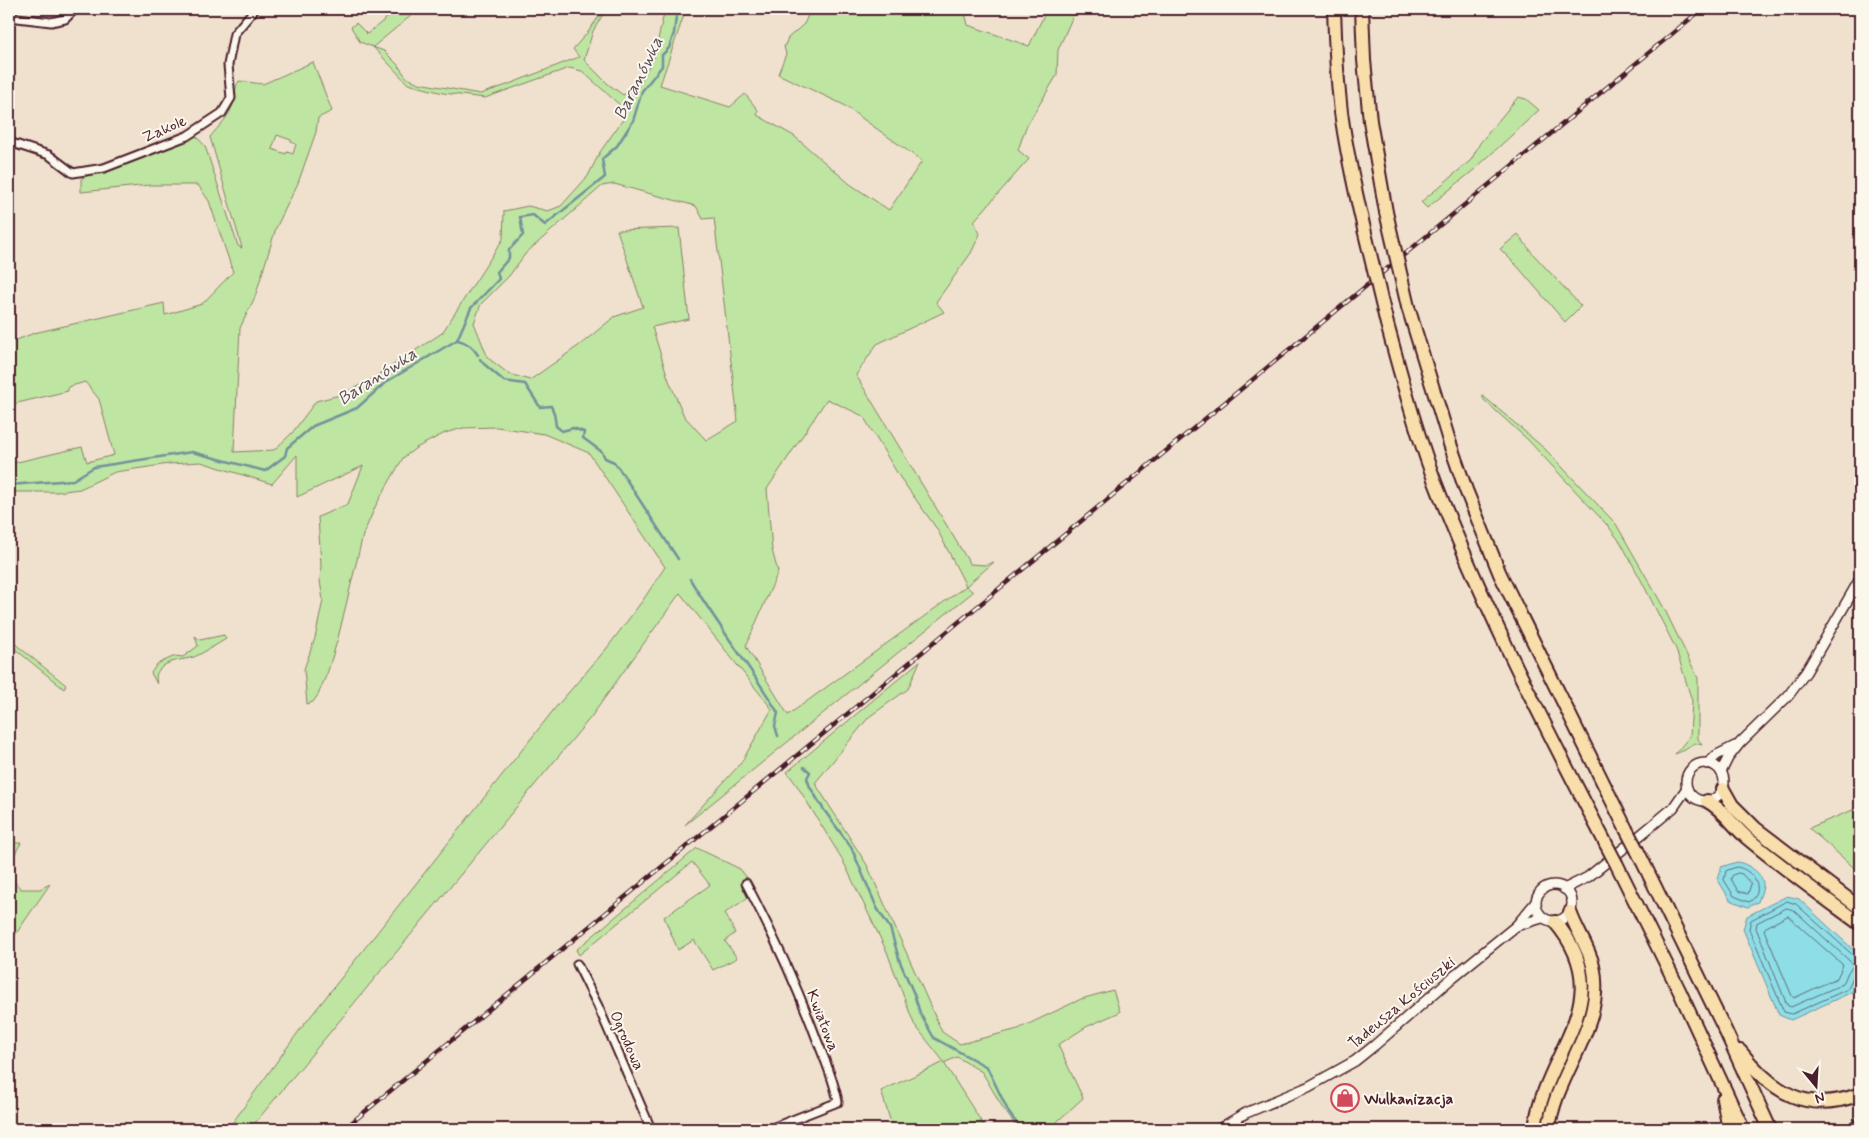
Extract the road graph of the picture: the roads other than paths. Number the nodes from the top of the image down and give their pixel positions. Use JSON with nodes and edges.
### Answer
{"nodes":[{"id":1,"x":75,"y":9,"type":"edge"},
{"id":2,"x":255,"y":9,"type":"edge"},
{"id":3,"x":1334,"y":9,"type":"edge"},
{"id":4,"x":1362,"y":9,"type":"edge"},
{"id":5,"x":9,"y":17,"type":"edge"},
{"id":6,"x":9,"y":142,"type":"edge"},
{"id":7,"x":1860,"y":581,"type":"edge"},
{"id":8,"x":1740,"y":743,"type":"junction"},
{"id":9,"x":1707,"y":764,"type":"junction"},
{"id":10,"x":1721,"y":772,"type":"junction"},
{"id":11,"x":1687,"y":788,"type":"junction"},
{"id":12,"x":1722,"y":789,"type":"junction"},
{"id":13,"x":1702,"y":800,"type":"junction"},
{"id":14,"x":1673,"y":808,"type":"junction"},
{"id":15,"x":746,"y":883,"type":"dead end"},
{"id":16,"x":1567,"y":892,"type":"junction"},
{"id":17,"x":1535,"y":903,"type":"junction"},
{"id":18,"x":1860,"y":908,"type":"edge"},
{"id":19,"x":1570,"y":912,"type":"junction"},
{"id":20,"x":1542,"y":918,"type":"junction"},
{"id":21,"x":1555,"y":922,"type":"junction"},
{"id":22,"x":1860,"y":924,"type":"edge"},
{"id":23,"x":1516,"y":926,"type":"junction"},
{"id":24,"x":577,"y":964,"type":"dead end"},
{"id":25,"x":1726,"y":1032,"type":"junction"},
{"id":26,"x":1713,"y":1063,"type":"junction"},
{"id":27,"x":1860,"y":1094,"type":"edge"},
{"id":28,"x":1860,"y":1124,"type":"edge"},
{"id":29,"x":651,"y":1129,"type":"edge"},
{"id":30,"x":768,"y":1129,"type":"edge"},
{"id":31,"x":1219,"y":1129,"type":"edge"},
{"id":32,"x":1535,"y":1129,"type":"edge"},
{"id":33,"x":1549,"y":1129,"type":"edge"},
{"id":34,"x":1729,"y":1129,"type":"edge"},
{"id":35,"x":1743,"y":1129,"type":"edge"},
{"id":36,"x":1770,"y":1129,"type":"edge"},
{"id":37,"x":1856,"y":1129,"type":"edge"}],
"edges":[{"from":1,"to":5,"type":"street"},
{"from":2,"to":6,"type":"street","name":"Zakole"},
{"from":3,"to":26,"type":"highway","bridge":true},
{"from":4,"to":25,"type":"highway","bridge":true},
{"from":7,"to":8,"type":"street"},
{"from":8,"to":9,"type":"street"},
{"from":8,"to":10,"type":"street"},
{"from":9,"to":10,"type":"street"},
{"from":9,"to":11,"type":"street"},
{"from":10,"to":12,"type":"street"},
{"from":11,"to":13,"type":"street"},
{"from":11,"to":14,"type":"street"},
{"from":12,"to":13,"type":"street"},
{"from":12,"to":18,"type":"highway"},
{"from":13,"to":14,"type":"street"},
{"from":13,"to":22,"type":"highway"},
{"from":14,"to":16,"type":"street"},
{"from":15,"to":30,"type":"street","name":"Kwiatowa"},
{"from":16,"to":17,"type":"street"},
{"from":16,"to":19,"type":"street"},
{"from":17,"to":20,"type":"street"},
{"from":17,"to":23,"type":"street","name":"Tadeusza Kościuszki"},
{"from":19,"to":21,"type":"street"},
{"from":19,"to":33,"type":"highway"},
{"from":20,"to":21,"type":"street"},
{"from":20,"to":23,"type":"street","name":"Tadeusza Kościuszki"},
{"from":21,"to":32,"type":"highway"},
{"from":23,"to":31,"type":"street","name":"Tadeusza Kościuszki"},
{"from":24,"to":29,"type":"street","name":"Ogrodowa"},
{"from":25,"to":27,"type":"highway"},
{"from":25,"to":36,"type":"highway"},
{"from":26,"to":34,"type":"highway"},
{"from":26,"to":35,"type":"highway"},
{"from":28,"to":37,"type":"highway"}]}
